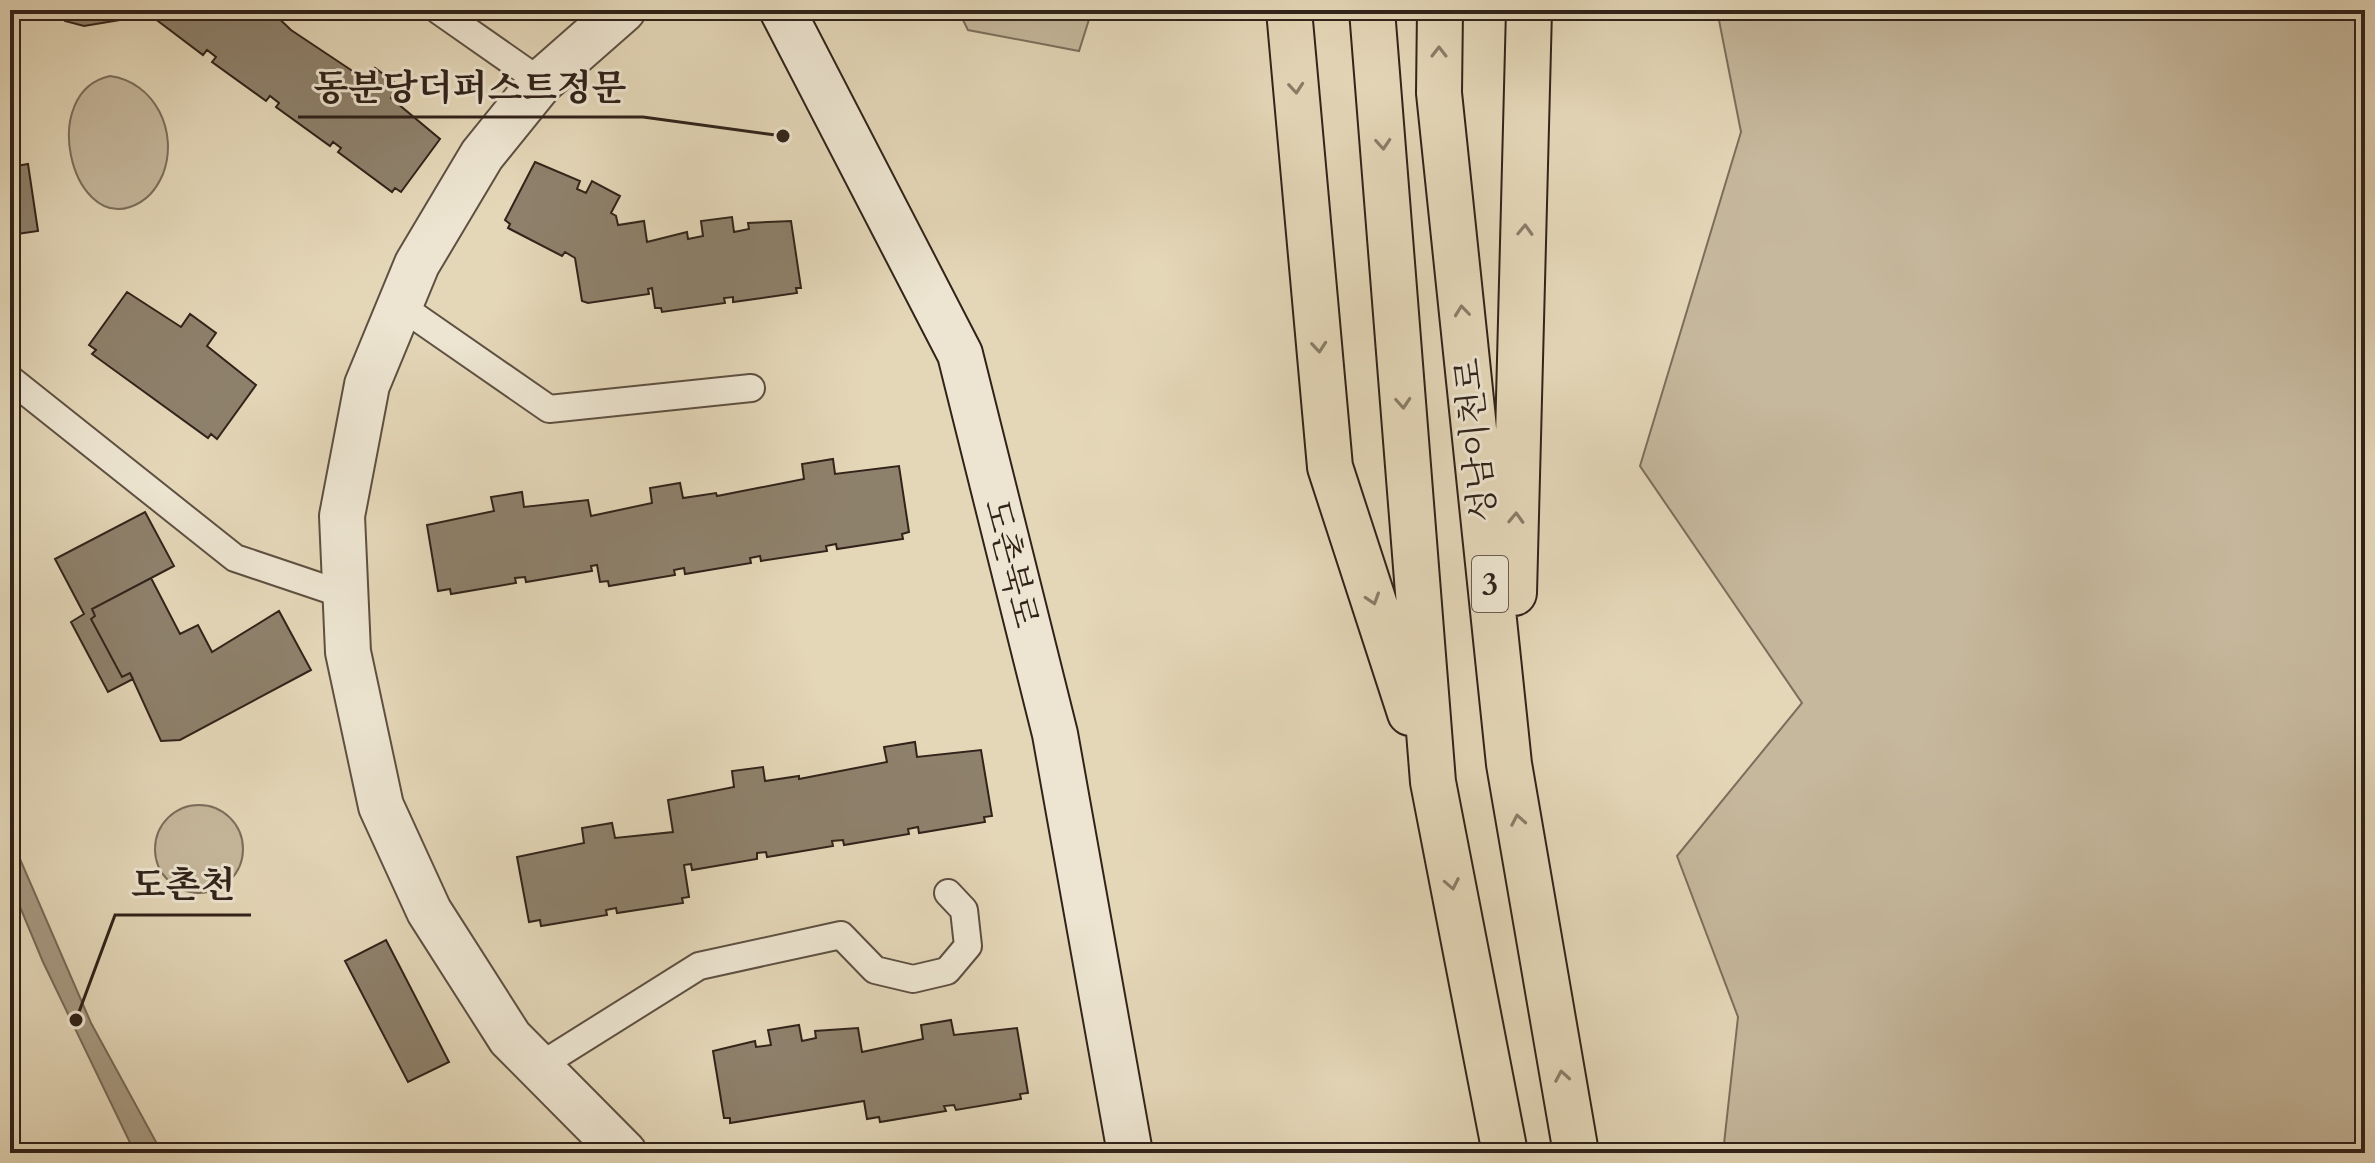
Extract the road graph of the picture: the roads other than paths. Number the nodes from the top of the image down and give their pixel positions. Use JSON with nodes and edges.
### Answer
{"nodes":[{"id":1,"x":438,"y":10,"type":"edge"},
{"id":2,"x":623,"y":10,"type":"edge"},
{"id":3,"x":782,"y":10,"type":"edge"},
{"id":4,"x":1289,"y":10,"type":"edge"},
{"id":5,"x":1372,"y":10,"type":"edge"},
{"id":6,"x":1440,"y":10,"type":"edge"},
{"id":7,"x":1529,"y":10,"type":"edge"},
{"id":8,"x":541,"y":82,"type":"junction"},
{"id":9,"x":399,"y":305,"type":"junction"},
{"id":10,"x":10,"y":379,"type":"edge"},
{"id":11,"x":751,"y":388,"type":"dead end"},
{"id":12,"x":345,"y":595,"type":"junction"},
{"id":13,"x":1509,"y":764,"type":"junction"},
{"id":14,"x":1433,"y":782,"type":"junction"},
{"id":15,"x":948,"y":893,"type":"dead end"},
{"id":16,"x":538,"y":1067,"type":"junction"},
{"id":17,"x":624,"y":1153,"type":"edge"},
{"id":18,"x":1130,"y":1153,"type":"edge"},
{"id":19,"x":1505,"y":1153,"type":"edge"},
{"id":20,"x":1576,"y":1153,"type":"edge"}],
"edges":[{"from":1,"to":8,"type":"lane"},
{"from":2,"to":8,"type":"street"},
{"from":3,"to":18,"type":"street","name":"도촌북로"},
{"from":4,"to":14,"type":"highway","one_way":true},
{"from":5,"to":14,"type":"highway","name":"성남이천로","one_way":true},
{"from":13,"to":6,"type":"highway","name":"성남이천로","number":"3","one_way":true},
{"from":13,"to":7,"type":"highway","one_way":true},
{"from":8,"to":9,"type":"street"},
{"from":9,"to":11,"type":"lane"},
{"from":9,"to":12,"type":"street"},
{"from":10,"to":12,"type":"lane"},
{"from":12,"to":16,"type":"street"},
{"from":20,"to":13,"type":"highway","name":"성남이천로","number":"3","one_way":true},
{"from":14,"to":19,"type":"highway","name":"성남이천로","one_way":true},
{"from":15,"to":16,"type":"lane"},
{"from":16,"to":17,"type":"street"}]}
